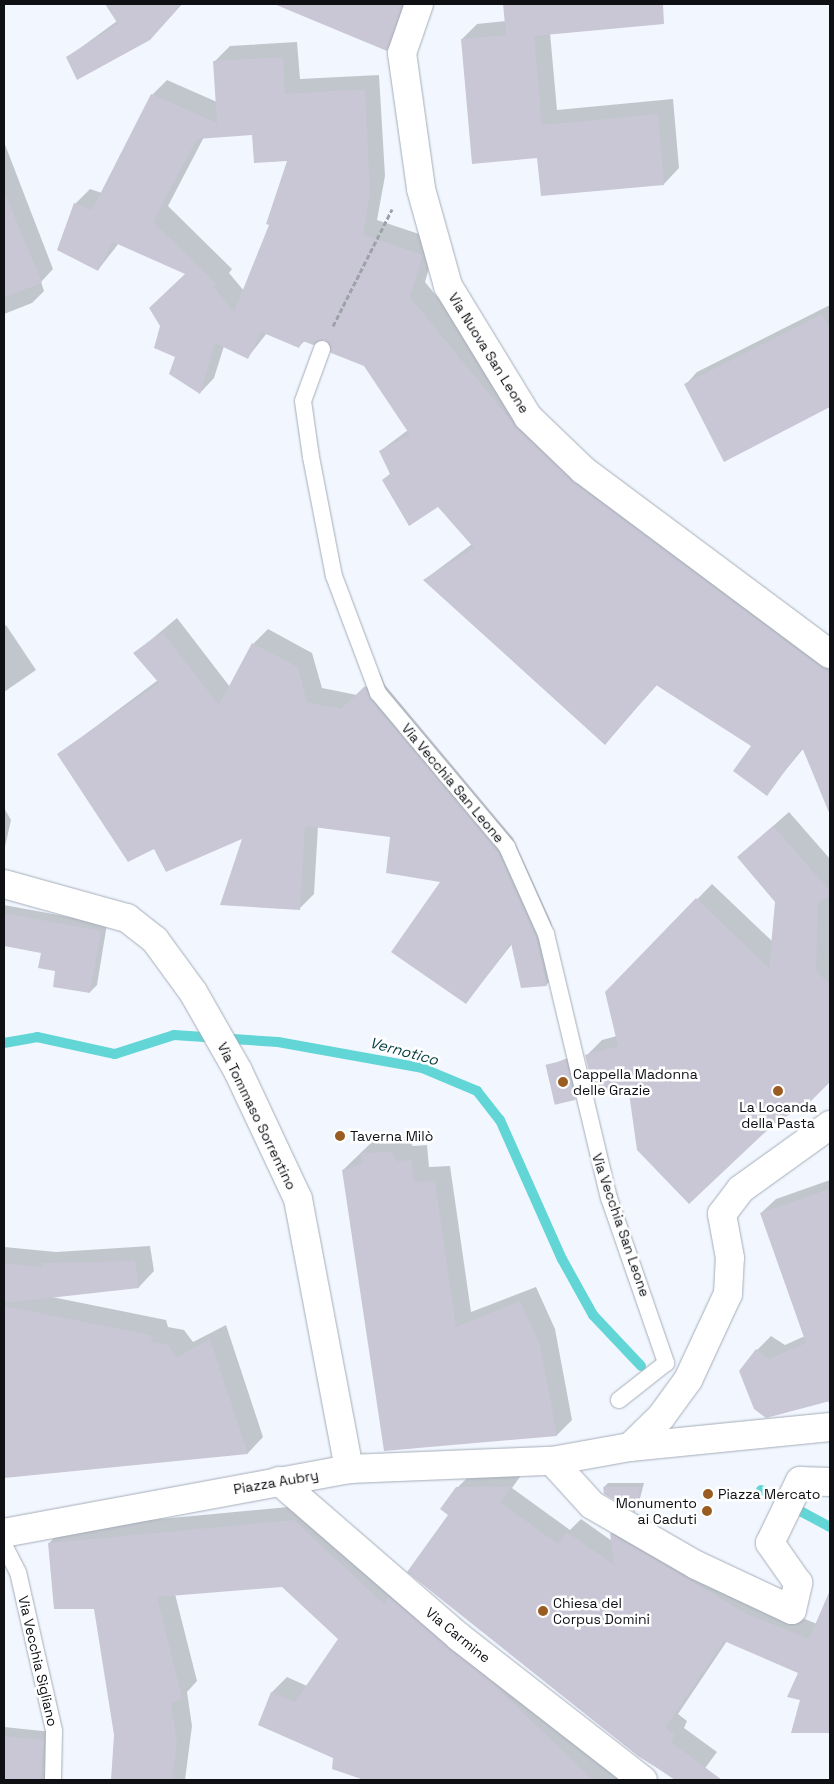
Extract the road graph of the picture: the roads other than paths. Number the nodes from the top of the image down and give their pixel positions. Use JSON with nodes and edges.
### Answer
{"nodes":[{"id":1,"x":419,"y":4,"type":"edge"},
{"id":2,"x":322,"y":349,"type":"road end"},
{"id":3,"x":830,"y":654,"type":"edge"},
{"id":4,"x":4,"y":884,"type":"edge"},
{"id":5,"x":830,"y":1125,"type":"edge"},
{"id":6,"x":619,"y":1400,"type":"dead end"},
{"id":7,"x":830,"y":1427,"type":"edge"},
{"id":8,"x":630,"y":1447,"type":"junction"},
{"id":9,"x":552,"y":1461,"type":"junction"},
{"id":10,"x":348,"y":1469,"type":"junction"},
{"id":11,"x":279,"y":1481,"type":"junction"},
{"id":12,"x":830,"y":1482,"type":"edge"},
{"id":13,"x":4,"y":1533,"type":"edge"},
{"id":14,"x":4,"y":1545,"type":"edge"},
{"id":15,"x":53,"y":1780,"type":"edge"},
{"id":16,"x":643,"y":1780,"type":"edge"}],
"edges":[{"from":1,"to":3,"type":"street","name":"Via Nuova San Leone"},
{"from":2,"to":6,"type":"lane","name":"Via Vecchia San Leone"},
{"from":4,"to":10,"type":"street","name":"Via Tommaso Sorrentino"},
{"from":5,"to":8,"type":"street"},
{"from":7,"to":8,"type":"street"},
{"from":8,"to":9,"type":"street"},
{"from":9,"to":10,"type":"street","name":"Piazza Aubry"},
{"from":9,"to":12,"type":"street"},
{"from":10,"to":11,"type":"street","name":"Piazza Aubry"},
{"from":11,"to":13,"type":"street","name":"Piazza Aubry"},
{"from":11,"to":16,"type":"street","name":"Via Carmine"},
{"from":14,"to":15,"type":"lane","name":"Via Vecchia Sigliano"}]}
